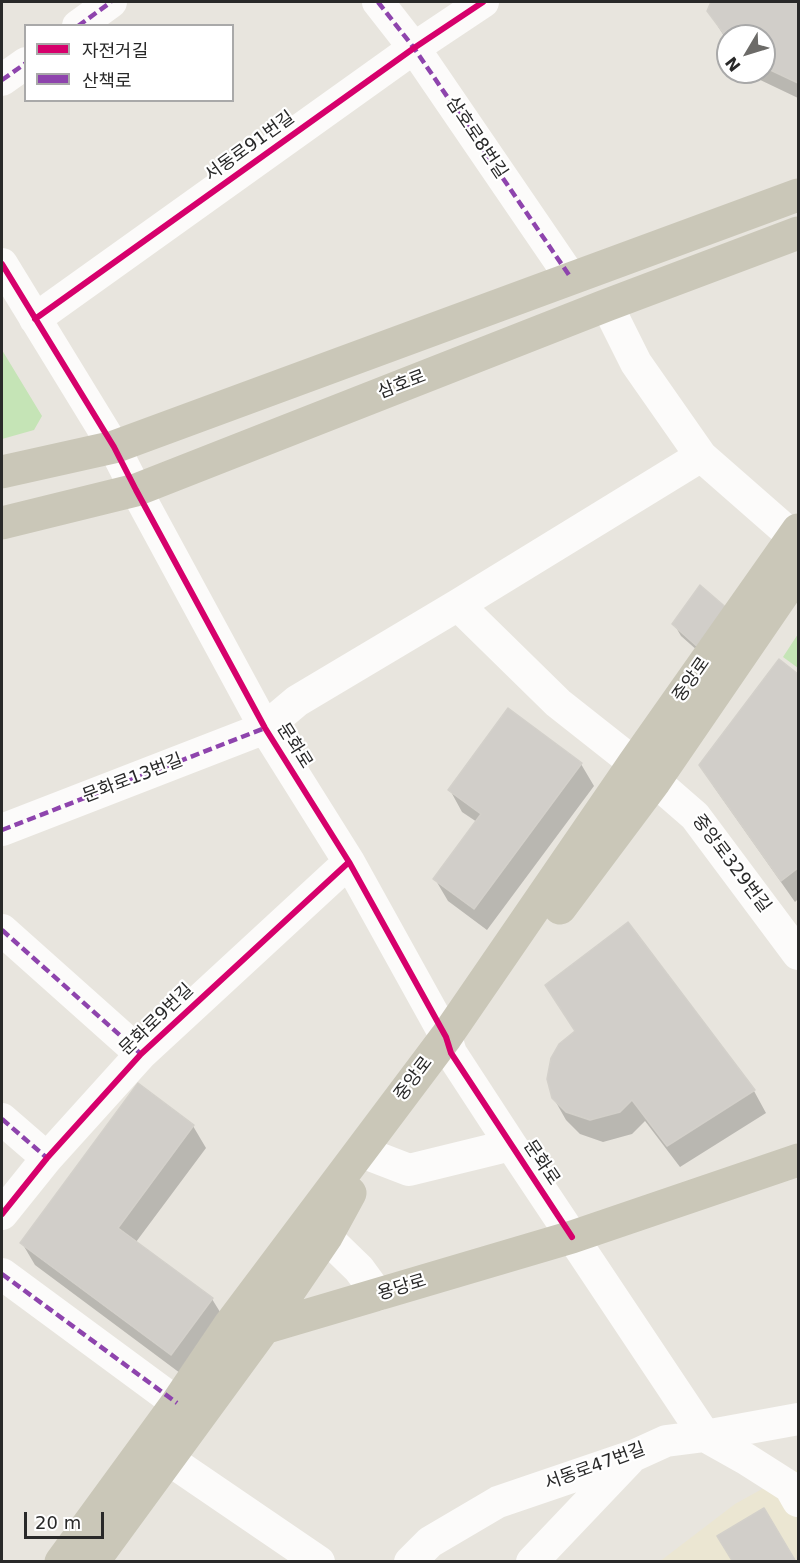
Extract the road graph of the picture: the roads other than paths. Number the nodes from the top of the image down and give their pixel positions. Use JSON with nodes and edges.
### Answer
{"nodes":[{"id":1,"x":111,"y":2,"type":"edge"},
{"id":2,"x":378,"y":2,"type":"edge"},
{"id":3,"x":483,"y":2,"type":"edge"},
{"id":4,"x":81,"y":24,"type":"edge"},
{"id":5,"x":414,"y":48,"type":"junction"},
{"id":6,"x":24,"y":64,"type":"edge"},
{"id":7,"x":2,"y":80,"type":"edge"},
{"id":8,"x":798,"y":195,"type":"edge"},
{"id":9,"x":798,"y":233,"type":"edge"},
{"id":10,"x":2,"y":264,"type":"edge"},
{"id":11,"x":571,"y":278,"type":"junction"},
{"id":12,"x":607,"y":304,"type":"junction"},
{"id":13,"x":35,"y":319,"type":"junction"},
{"id":14,"x":114,"y":447,"type":"junction"},
{"id":15,"x":701,"y":456,"type":"junction"},
{"id":16,"x":2,"y":472,"type":"edge"},
{"id":17,"x":136,"y":490,"type":"junction"},
{"id":18,"x":2,"y":523,"type":"edge"},
{"id":19,"x":797,"y":536,"type":"edge"},
{"id":20,"x":798,"y":572,"type":"edge"},
{"id":21,"x":458,"y":605,"type":"junction"},
{"id":22,"x":265,"y":728,"type":"junction"},
{"id":23,"x":645,"y":772,"type":"junction"},
{"id":24,"x":2,"y":830,"type":"edge"},
{"id":25,"x":349,"y":862,"type":"junction"},
{"id":26,"x":2,"y":930,"type":"edge"},
{"id":27,"x":797,"y":949,"type":"edge"},
{"id":28,"x":449,"y":1045,"type":"junction"},
{"id":29,"x":141,"y":1054,"type":"junction"},
{"id":30,"x":2,"y":1119,"type":"edge"},
{"id":31,"x":510,"y":1144,"type":"junction"},
{"id":32,"x":370,"y":1155,"type":"junction"},
{"id":33,"x":47,"y":1158,"type":"junction"},
{"id":34,"x":798,"y":1160,"type":"edge"},
{"id":35,"x":2,"y":1214,"type":"edge"},
{"id":36,"x":572,"y":1237,"type":"junction"},
{"id":37,"x":326,"y":1238,"type":"junction"},
{"id":38,"x":2,"y":1274,"type":"edge"},
{"id":39,"x":378,"y":1295,"type":"junction"},
{"id":40,"x":230,"y":1326,"type":"junction"},
{"id":41,"x":264,"y":1328,"type":"junction"},
{"id":42,"x":177,"y":1403,"type":"junction"},
{"id":43,"x":798,"y":1419,"type":"edge"},
{"id":44,"x":705,"y":1436,"type":"junction"},
{"id":45,"x":633,"y":1456,"type":"junction"},
{"id":46,"x":168,"y":1459,"type":"junction"},
{"id":47,"x":798,"y":1501,"type":"edge"},
{"id":48,"x":61,"y":1562,"type":"edge"},
{"id":49,"x":93,"y":1562,"type":"edge"},
{"id":50,"x":319,"y":1562,"type":"edge"},
{"id":51,"x":410,"y":1562,"type":"edge"},
{"id":52,"x":532,"y":1562,"type":"edge"}],
"edges":[{"from":1,"to":4,"type":"street"},
{"from":2,"to":5,"type":"street","name":"삼호로8번길"},
{"from":3,"to":5,"type":"street","name":"서동로91번길"},
{"from":5,"to":11,"type":"street","name":"삼호로8번길"},
{"from":5,"to":13,"type":"street","name":"서동로91번길"},
{"from":6,"to":7,"type":"street"},
{"from":8,"to":11,"type":"main road"},
{"from":9,"to":12,"type":"main road","name":"삼호로"},
{"from":10,"to":13,"type":"street","name":"문화로"},
{"from":11,"to":14,"type":"main road"},
{"from":12,"to":15,"type":"street"},
{"from":12,"to":17,"type":"main road","name":"삼호로"},
{"from":13,"to":14,"type":"street","name":"문화로"},
{"from":14,"to":16,"type":"main road"},
{"from":14,"to":17,"type":"street","name":"문화로"},
{"from":15,"to":19,"type":"street"},
{"from":15,"to":21,"type":"street","name":"문화로13번길"},
{"from":17,"to":18,"type":"main road","name":"삼호로"},
{"from":17,"to":22,"type":"street","name":"문화로"},
{"from":19,"to":23,"type":"main road","name":"중앙로"},
{"from":20,"to":23,"type":"main road","name":"중앙로"},
{"from":21,"to":22,"type":"street","name":"문화로13번길"},
{"from":21,"to":23,"type":"street","name":"중앙로329번길"},
{"from":22,"to":24,"type":"street","name":"문화로13번길"},
{"from":22,"to":25,"type":"street","name":"문화로"},
{"from":23,"to":27,"type":"street","name":"중앙로329번길"},
{"from":23,"to":28,"type":"main road","name":"중앙로"},
{"from":25,"to":28,"type":"street","name":"문화로"},
{"from":25,"to":29,"type":"street","name":"문화로9번길"},
{"from":26,"to":29,"type":"street"},
{"from":28,"to":31,"type":"street","name":"문화로"},
{"from":28,"to":32,"type":"main road","name":"중앙로"},
{"from":28,"to":40,"type":"main road","name":"중앙로"},
{"from":29,"to":33,"type":"street","name":"문화로9번길"},
{"from":30,"to":33,"type":"street"},
{"from":31,"to":32,"type":"street"},
{"from":31,"to":36,"type":"street","name":"문화로"},
{"from":32,"to":37,"type":"main road","name":"중앙로"},
{"from":33,"to":35,"type":"street","name":"문화로9번길"},
{"from":34,"to":36,"type":"main road","name":"용당로"},
{"from":36,"to":39,"type":"main road","name":"용당로"},
{"from":36,"to":44,"type":"street"},
{"from":37,"to":39,"type":"street"},
{"from":37,"to":41,"type":"main road","name":"중앙로"},
{"from":38,"to":42,"type":"street"},
{"from":39,"to":41,"type":"main road","name":"용당로"},
{"from":40,"to":41,"type":"main road","name":"용당로"},
{"from":40,"to":42,"type":"main road","name":"중앙로"},
{"from":41,"to":46,"type":"main road","name":"중앙로"},
{"from":42,"to":48,"type":"main road","name":"중앙로"},
{"from":43,"to":44,"type":"street","name":"서동로47번길"},
{"from":44,"to":45,"type":"street","name":"서동로47번길"},
{"from":44,"to":47,"type":"street"},
{"from":45,"to":51,"type":"street","name":"서동로47번길"},
{"from":45,"to":52,"type":"street"},
{"from":46,"to":49,"type":"main road","name":"중앙로"},
{"from":46,"to":50,"type":"street"}]}
